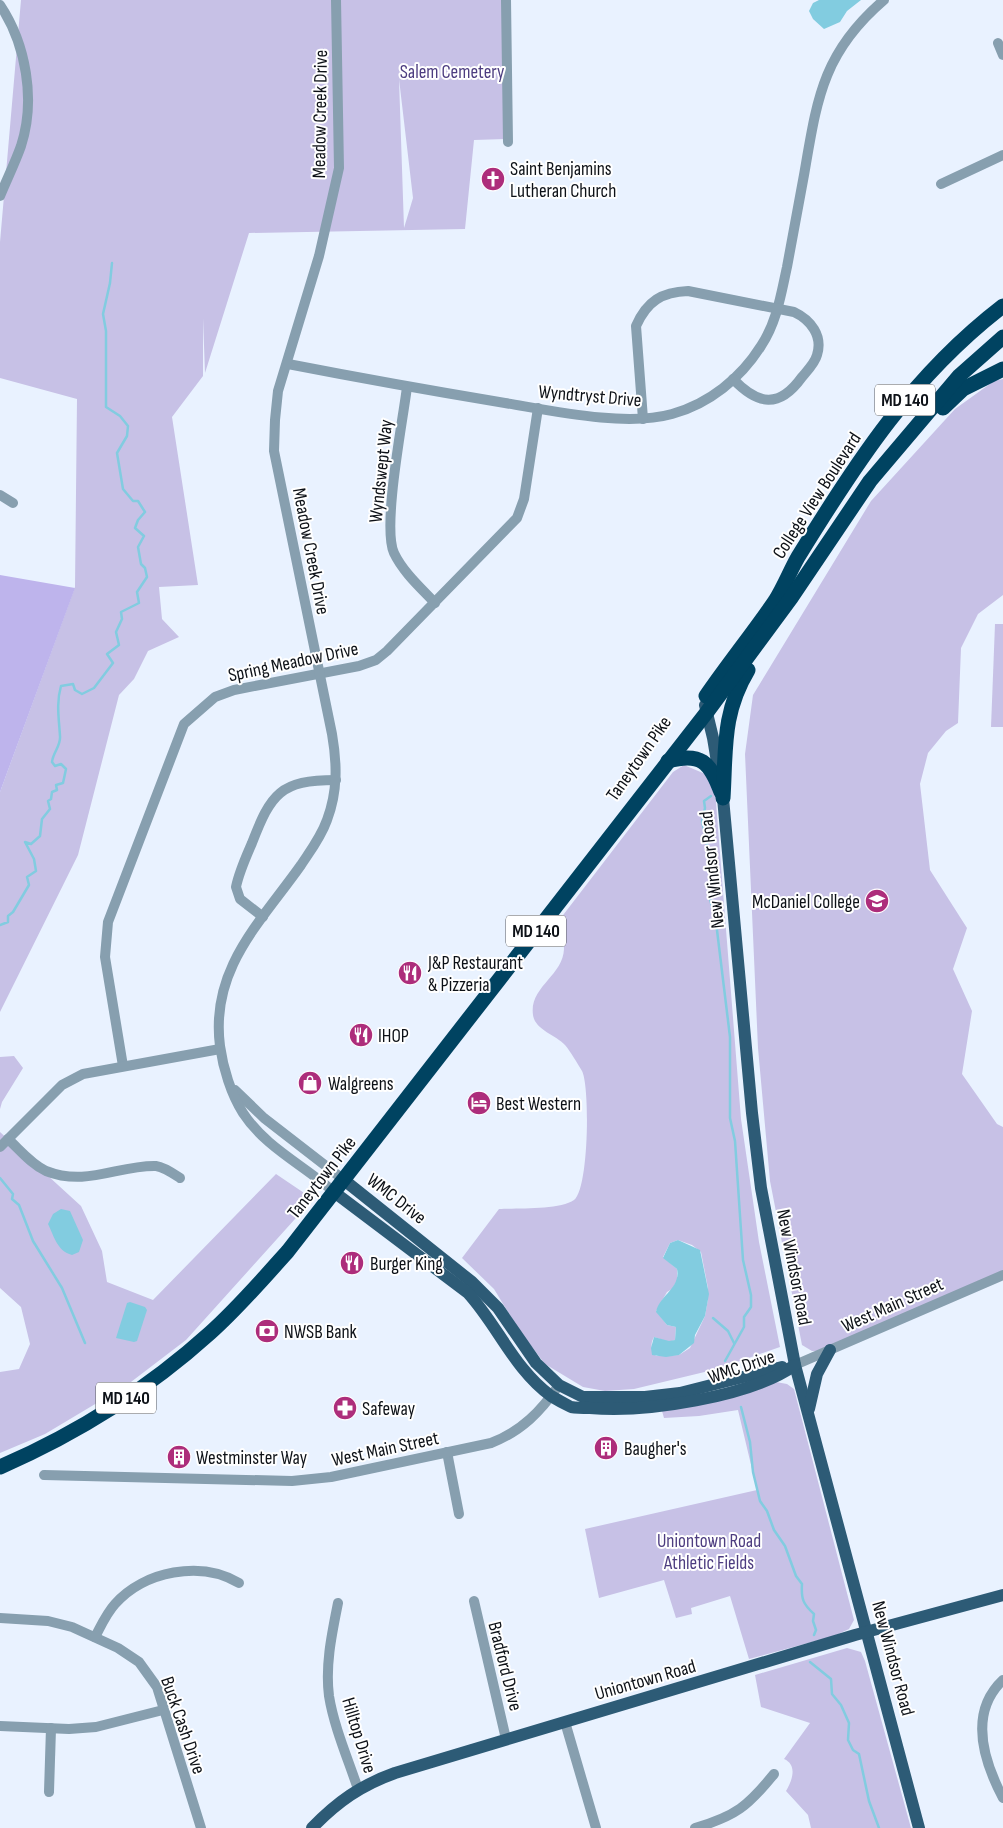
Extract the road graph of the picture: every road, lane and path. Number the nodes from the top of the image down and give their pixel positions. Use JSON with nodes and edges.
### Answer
{"nodes":[{"id":1,"x":336,"y":0,"type":"edge"},
{"id":2,"x":506,"y":0,"type":"edge"},
{"id":3,"x":884,"y":0,"type":"edge"},
{"id":4,"x":0,"y":5,"type":"edge"},
{"id":5,"x":998,"y":42,"type":"dead end"},
{"id":6,"x":1003,"y":55,"type":"edge"},
{"id":7,"x":508,"y":142,"type":"dead end"},
{"id":8,"x":1003,"y":155,"type":"edge"},
{"id":9,"x":941,"y":184,"type":"dead end"},
{"id":10,"x":0,"y":196,"type":"edge"},
{"id":11,"x":1003,"y":306,"type":"edge"},
{"id":12,"x":778,"y":309,"type":"junction"},
{"id":13,"x":1003,"y":338,"type":"edge"},
{"id":14,"x":288,"y":364,"type":"junction"},
{"id":15,"x":1003,"y":369,"type":"edge"},
{"id":16,"x":733,"y":379,"type":"junction"},
{"id":17,"x":407,"y":387,"type":"junction"},
{"id":18,"x":538,"y":408,"type":"junction"},
{"id":19,"x":643,"y":419,"type":"junction"},
{"id":20,"x":0,"y":495,"type":"edge"},
{"id":21,"x":13,"y":503,"type":"dead end"},
{"id":22,"x":804,"y":578,"type":"junction"},
{"id":23,"x":791,"y":598,"type":"junction"},
{"id":24,"x":435,"y":603,"type":"junction"},
{"id":25,"x":320,"y":674,"type":"junction"},
{"id":26,"x":705,"y":706,"type":"junction"},
{"id":27,"x":668,"y":762,"type":"junction"},
{"id":28,"x":336,"y":780,"type":"junction"},
{"id":29,"x":723,"y":798,"type":"junction"},
{"id":30,"x":606,"y":839,"type":"junction"},
{"id":31,"x":263,"y":917,"type":"junction"},
{"id":32,"x":220,"y":1049,"type":"junction"},
{"id":33,"x":123,"y":1066,"type":"junction"},
{"id":34,"x":229,"y":1081,"type":"junction"},
{"id":35,"x":8,"y":1139,"type":"junction"},
{"id":36,"x":0,"y":1147,"type":"edge"},
{"id":37,"x":180,"y":1178,"type":"dead end"},
{"id":38,"x":339,"y":1186,"type":"junction"},
{"id":39,"x":1003,"y":1274,"type":"edge"},
{"id":40,"x":830,"y":1350,"type":"junction"},
{"id":41,"x":795,"y":1365,"type":"junction"},
{"id":42,"x":559,"y":1384,"type":"junction"},
{"id":43,"x":551,"y":1396,"type":"junction"},
{"id":44,"x":808,"y":1414,"type":"junction"},
{"id":45,"x":447,"y":1452,"type":"junction"},
{"id":46,"x":0,"y":1468,"type":"edge"},
{"id":47,"x":44,"y":1475,"type":"dead end"},
{"id":48,"x":459,"y":1514,"type":"dead end"},
{"id":49,"x":239,"y":1583,"type":"dead end"},
{"id":50,"x":1003,"y":1595,"type":"edge"},
{"id":51,"x":474,"y":1601,"type":"dead end"},
{"id":52,"x":338,"y":1603,"type":"dead end"},
{"id":53,"x":0,"y":1618,"type":"edge"},
{"id":54,"x":868,"y":1632,"type":"junction"},
{"id":55,"x":95,"y":1637,"type":"junction"},
{"id":56,"x":1003,"y":1680,"type":"edge"},
{"id":57,"x":164,"y":1710,"type":"junction"},
{"id":58,"x":565,"y":1722,"type":"junction"},
{"id":59,"x":0,"y":1726,"type":"edge"},
{"id":60,"x":51,"y":1728,"type":"junction"},
{"id":61,"x":506,"y":1739,"type":"junction"},
{"id":62,"x":774,"y":1774,"type":"dead end"},
{"id":63,"x":358,"y":1789,"type":"junction"},
{"id":64,"x":49,"y":1792,"type":"dead end"},
{"id":65,"x":1003,"y":1798,"type":"edge"},
{"id":66,"x":701,"y":1827,"type":"edge"},
{"id":67,"x":201,"y":1828,"type":"edge"},
{"id":68,"x":312,"y":1828,"type":"edge"},
{"id":69,"x":596,"y":1828,"type":"edge"},
{"id":70,"x":919,"y":1828,"type":"edge"}],
"edges":[{"from":1,"to":14,"type":"street","name":"Meadow Creek Drive"},
{"from":2,"to":7,"type":"street"},
{"from":3,"to":12,"type":"street","name":"Wyndtryst Drive"},
{"from":4,"to":10,"type":"street"},
{"from":5,"to":6,"type":"street"},
{"from":8,"to":9,"type":"street"},
{"from":11,"to":26,"type":"highway","name":"College View Boulevard","number":"MD 140"},
{"from":12,"to":16,"type":"street","name":"Wyndtryst Drive"},
{"from":12,"to":16,"type":"street"},
{"from":12,"to":19,"type":"street"},
{"from":13,"to":22,"type":"highway","name":"College View Boulevard","number":"MD 140"},
{"from":14,"to":17,"type":"street","name":"Wyndtryst Drive"},
{"from":14,"to":25,"type":"street","name":"Meadow Creek Drive"},
{"from":15,"to":22,"type":"highway"},
{"from":16,"to":19,"type":"street","name":"Wyndtryst Drive"},
{"from":17,"to":18,"type":"street","name":"Wyndtryst Drive"},
{"from":17,"to":24,"type":"street","name":"Wyndswept Way"},
{"from":18,"to":19,"type":"street","name":"Wyndtryst Drive"},
{"from":18,"to":24,"type":"street","name":"Spring Meadow Drive"},
{"from":20,"to":21,"type":"street"},
{"from":22,"to":23,"type":"highway","name":"College View Boulevard","number":"MD 140"},
{"from":23,"to":26,"type":"highway","name":"College View Boulevard","number":"MD 140"},
{"from":23,"to":29,"type":"highway"},
{"from":24,"to":25,"type":"street","name":"Spring Meadow Drive"},
{"from":25,"to":28,"type":"street","name":"Meadow Creek Drive"},
{"from":25,"to":33,"type":"street","name":"Spring Meadow Drive"},
{"from":26,"to":27,"type":"highway","name":"Taneytown Pike","number":"MD 140"},
{"from":26,"to":29,"type":"main road","name":"New Windsor Road"},
{"from":26,"to":30,"type":"highway","name":"Taneytown Pike","number":"MD 140"},
{"from":27,"to":29,"type":"highway"},
{"from":27,"to":30,"type":"highway","name":"Taneytown Pike","number":"MD 140"},
{"from":28,"to":31,"type":"street","name":"Meadow Creek Drive"},
{"from":28,"to":31,"type":"street"},
{"from":29,"to":41,"type":"main road","name":"New Windsor Road"},
{"from":30,"to":38,"type":"highway","name":"Taneytown Pike","number":"MD 140"},
{"from":31,"to":32,"type":"street","name":"Meadow Creek Drive"},
{"from":32,"to":33,"type":"street"},
{"from":32,"to":34,"type":"street","name":"Meadow Creek Drive"},
{"from":33,"to":35,"type":"street"},
{"from":34,"to":38,"type":"street","name":"Meadow Creek Drive"},
{"from":34,"to":38,"type":"street","name":"Meadow Creek Drive"},
{"from":35,"to":36,"type":"street"},
{"from":35,"to":37,"type":"street"},
{"from":38,"to":42,"type":"main road","name":"WMC Drive"},
{"from":38,"to":43,"type":"main road","name":"WMC Drive"},
{"from":38,"to":46,"type":"highway","name":"Taneytown Pike","number":"MD 140"},
{"from":39,"to":40,"type":"street","name":"West Main Street"},
{"from":40,"to":41,"type":"street","name":"West Main Street"},
{"from":40,"to":44,"type":"main road"},
{"from":41,"to":42,"type":"main road","name":"WMC Drive"},
{"from":41,"to":43,"type":"main road","name":"WMC Drive"},
{"from":41,"to":44,"type":"main road","name":"New Windsor Road"},
{"from":42,"to":43,"type":"street","name":"West Main Street"},
{"from":43,"to":45,"type":"street","name":"West Main Street"},
{"from":44,"to":54,"type":"main road","name":"New Windsor Road"},
{"from":45,"to":47,"type":"street","name":"West Main Street"},
{"from":45,"to":48,"type":"street"},
{"from":49,"to":55,"type":"street"},
{"from":50,"to":54,"type":"main road","name":"Uniontown Road"},
{"from":51,"to":61,"type":"street","name":"Bradford Drive"},
{"from":52,"to":63,"type":"street","name":"Hilltop Drive"},
{"from":53,"to":55,"type":"street","name":"Buck Cash Drive"},
{"from":54,"to":58,"type":"main road","name":"Uniontown Road"},
{"from":54,"to":70,"type":"main road","name":"New Windsor Road"},
{"from":55,"to":57,"type":"street","name":"Buck Cash Drive"},
{"from":56,"to":65,"type":"street"},
{"from":57,"to":60,"type":"street"},
{"from":57,"to":67,"type":"street","name":"Buck Cash Drive"},
{"from":58,"to":61,"type":"main road","name":"Uniontown Road"},
{"from":58,"to":69,"type":"street"},
{"from":59,"to":60,"type":"street"},
{"from":60,"to":64,"type":"street"},
{"from":61,"to":63,"type":"main road","name":"Uniontown Road"},
{"from":62,"to":66,"type":"street"},
{"from":63,"to":68,"type":"main road","name":"Uniontown Road"}]}
